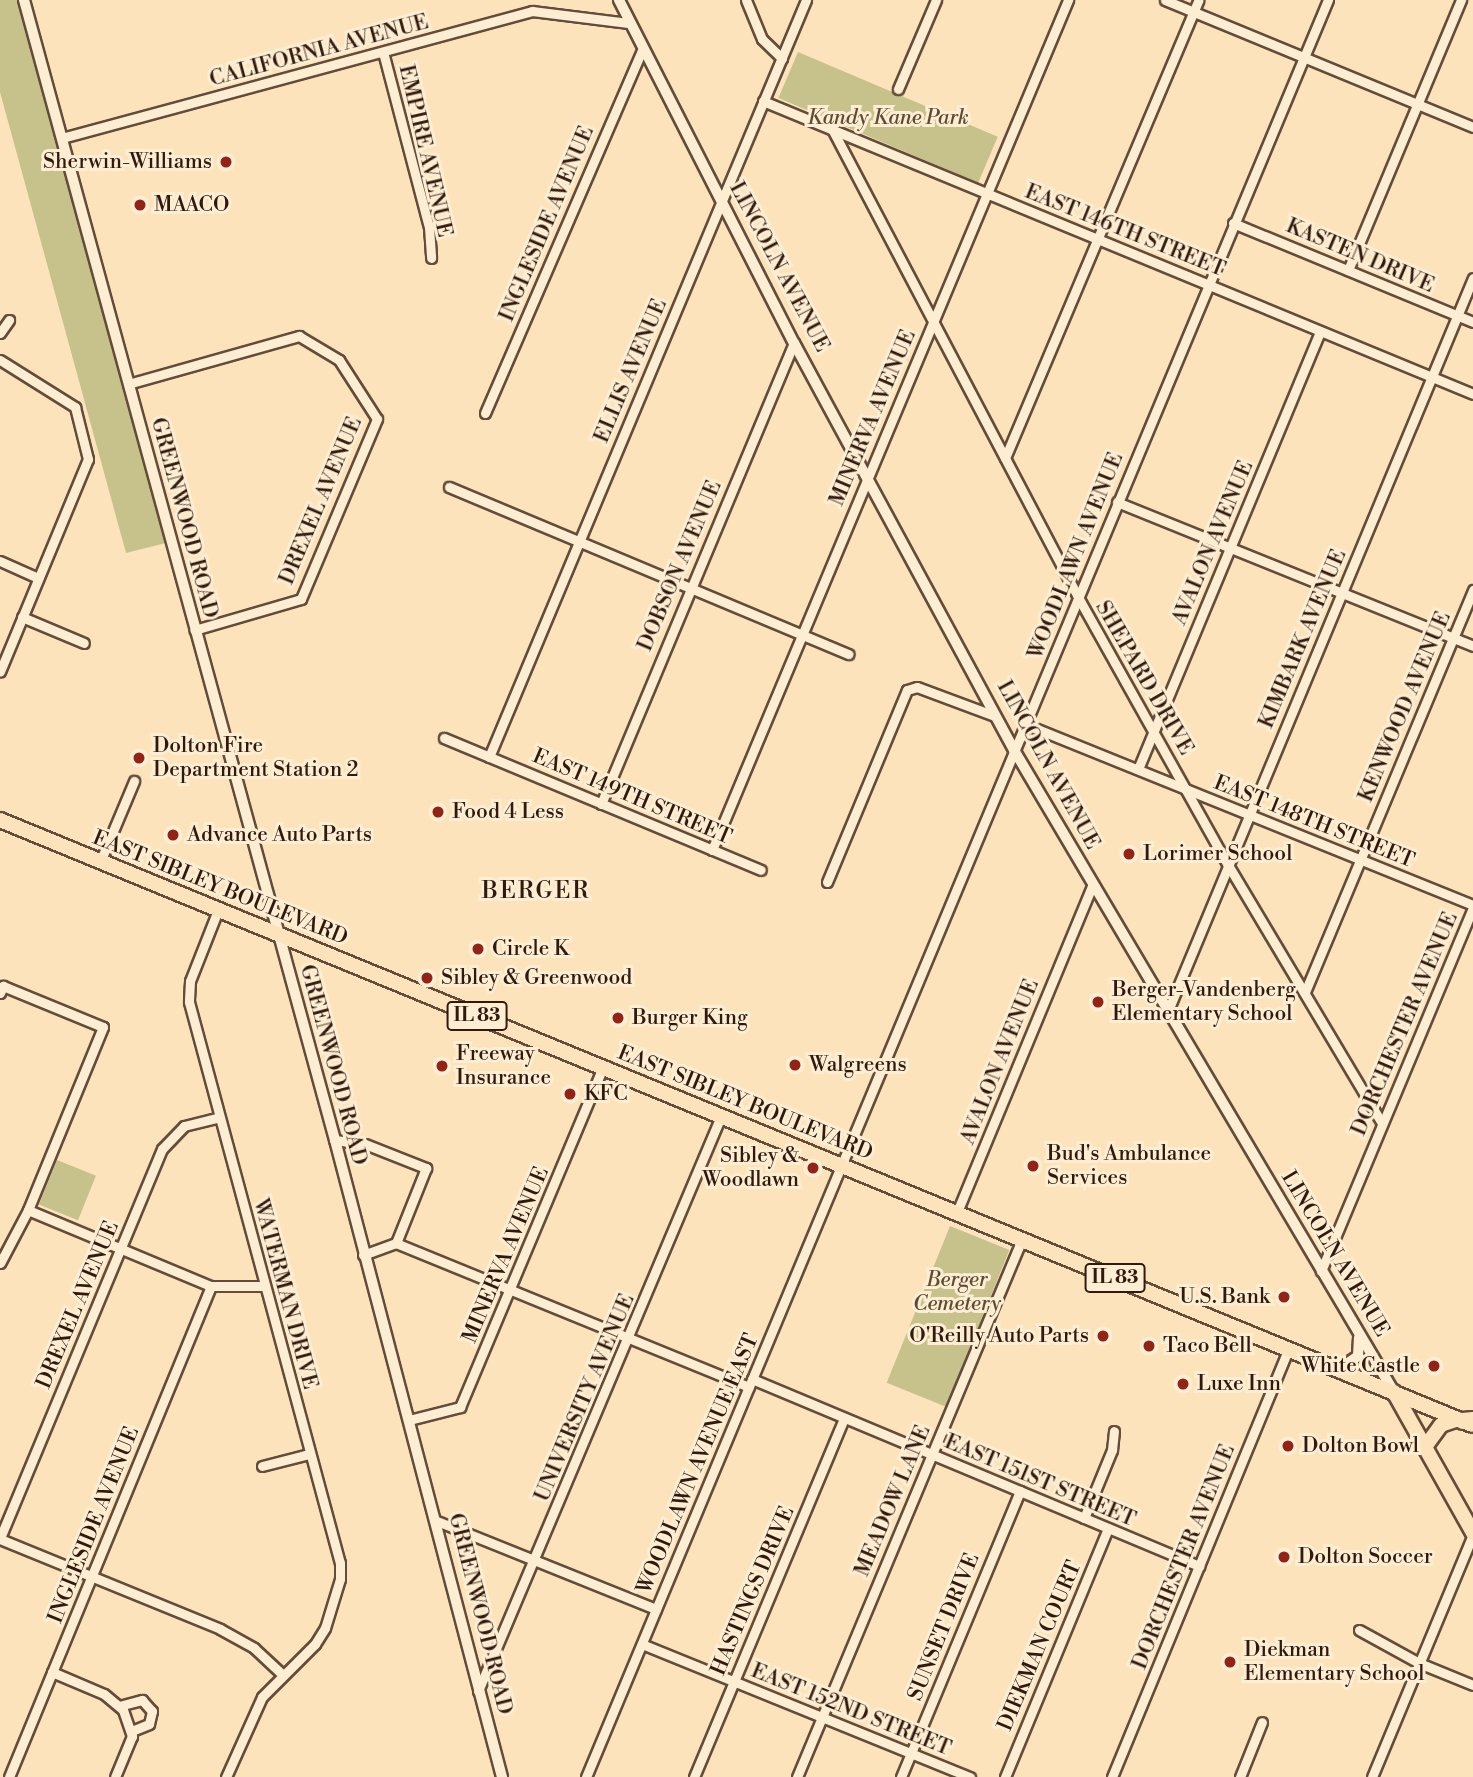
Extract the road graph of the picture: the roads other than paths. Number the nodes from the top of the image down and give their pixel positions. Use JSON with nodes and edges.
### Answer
{"nodes":[{"id":1,"x":24,"y":0,"type":"edge"},
{"id":2,"x":619,"y":0,"type":"edge"},
{"id":3,"x":746,"y":0,"type":"edge"},
{"id":4,"x":806,"y":0,"type":"edge"},
{"id":5,"x":936,"y":0,"type":"edge"},
{"id":6,"x":1068,"y":0,"type":"edge"},
{"id":7,"x":1165,"y":0,"type":"edge"},
{"id":8,"x":1198,"y":0,"type":"edge"},
{"id":9,"x":1328,"y":0,"type":"edge"},
{"id":10,"x":1461,"y":0,"type":"edge"},
{"id":11,"x":1193,"y":12,"type":"junction"},
{"id":12,"x":628,"y":23,"type":"junction"},
{"id":13,"x":642,"y":50,"type":"junction"},
{"id":14,"x":383,"y":52,"type":"junction"},
{"id":15,"x":1304,"y":57,"type":"junction"},
{"id":16,"x":782,"y":58,"type":"junction"},
{"id":17,"x":898,"y":89,"type":"dead end"},
{"id":18,"x":763,"y":101,"type":"junction"},
{"id":19,"x":1417,"y":104,"type":"junction"},
{"id":20,"x":1473,"y":127,"type":"edge"},
{"id":21,"x":832,"y":130,"type":"junction"},
{"id":22,"x":62,"y":138,"type":"junction"},
{"id":23,"x":987,"y":194,"type":"junction"},
{"id":24,"x":721,"y":202,"type":"junction"},
{"id":25,"x":1233,"y":223,"type":"junction"},
{"id":26,"x":1097,"y":239,"type":"junction"},
{"id":27,"x":432,"y":258,"type":"dead end"},
{"id":28,"x":1348,"y":270,"type":"junction"},
{"id":29,"x":1473,"y":278,"type":"edge"},
{"id":30,"x":1207,"y":284,"type":"junction"},
{"id":31,"x":1457,"y":316,"type":"junction"},
{"id":32,"x":9,"y":320,"type":"dead end"},
{"id":33,"x":1473,"y":322,"type":"edge"},
{"id":34,"x":932,"y":324,"type":"junction"},
{"id":35,"x":1320,"y":331,"type":"junction"},
{"id":36,"x":0,"y":333,"type":"edge"},
{"id":37,"x":794,"y":343,"type":"junction"},
{"id":38,"x":0,"y":361,"type":"edge"},
{"id":39,"x":1430,"y":377,"type":"junction"},
{"id":40,"x":128,"y":384,"type":"junction"},
{"id":41,"x":1473,"y":394,"type":"edge"},
{"id":42,"x":485,"y":413,"type":"dead end"},
{"id":43,"x":1005,"y":458,"type":"junction"},
{"id":44,"x":866,"y":476,"type":"junction"},
{"id":45,"x":449,"y":487,"type":"dead end"},
{"id":46,"x":1117,"y":502,"type":"junction"},
{"id":47,"x":579,"y":538,"type":"junction"},
{"id":48,"x":1230,"y":546,"type":"junction"},
{"id":49,"x":0,"y":561,"type":"edge"},
{"id":50,"x":38,"y":578,"type":"junction"},
{"id":51,"x":691,"y":585,"type":"junction"},
{"id":52,"x":1473,"y":590,"type":"edge"},
{"id":53,"x":1342,"y":593,"type":"junction"},
{"id":54,"x":1077,"y":597,"type":"junction"},
{"id":55,"x":22,"y":617,"type":"junction"},
{"id":56,"x":194,"y":629,"type":"junction"},
{"id":57,"x":803,"y":631,"type":"junction"},
{"id":58,"x":1452,"y":638,"type":"junction"},
{"id":59,"x":84,"y":643,"type":"dead end"},
{"id":60,"x":1473,"y":646,"type":"edge"},
{"id":61,"x":849,"y":654,"type":"dead end"},
{"id":62,"x":0,"y":671,"type":"edge"},
{"id":63,"x":995,"y":716,"type":"junction"},
{"id":64,"x":1025,"y":724,"type":"junction"},
{"id":65,"x":1153,"y":732,"type":"junction"},
{"id":66,"x":443,"y":738,"type":"dead end"},
{"id":67,"x":1014,"y":750,"type":"junction"},
{"id":68,"x":489,"y":757,"type":"junction"},
{"id":69,"x":1138,"y":769,"type":"junction"},
{"id":70,"x":134,"y":781,"type":"dead end"},
{"id":71,"x":1188,"y":790,"type":"junction"},
{"id":72,"x":601,"y":804,"type":"junction"},
{"id":73,"x":1250,"y":814,"type":"junction"},
{"id":74,"x":0,"y":820,"type":"edge"},
{"id":75,"x":712,"y":850,"type":"junction"},
{"id":76,"x":1361,"y":859,"type":"junction"},
{"id":77,"x":100,"y":862,"type":"junction"},
{"id":78,"x":1228,"y":865,"type":"junction"},
{"id":79,"x":761,"y":870,"type":"dead end"},
{"id":80,"x":827,"y":882,"type":"dead end"},
{"id":81,"x":1092,"y":886,"type":"junction"},
{"id":82,"x":1473,"y":906,"type":"edge"},
{"id":83,"x":218,"y":910,"type":"junction"},
{"id":84,"x":277,"y":935,"type":"junction"},
{"id":85,"x":2,"y":989,"type":"edge"},
{"id":86,"x":1305,"y":992,"type":"junction"},
{"id":87,"x":1167,"y":1014,"type":"junction"},
{"id":88,"x":603,"y":1067,"type":"junction"},
{"id":89,"x":721,"y":1116,"type":"junction"},
{"id":90,"x":219,"y":1117,"type":"junction"},
{"id":91,"x":1382,"y":1123,"type":"junction"},
{"id":92,"x":335,"y":1140,"type":"junction"},
{"id":93,"x":841,"y":1165,"type":"junction"},
{"id":94,"x":28,"y":1210,"type":"junction"},
{"id":95,"x":957,"y":1212,"type":"junction"},
{"id":96,"x":1022,"y":1240,"type":"junction"},
{"id":97,"x":396,"y":1243,"type":"junction"},
{"id":98,"x":121,"y":1248,"type":"junction"},
{"id":99,"x":363,"y":1255,"type":"junction"},
{"id":100,"x":0,"y":1263,"type":"edge"},
{"id":101,"x":1321,"y":1271,"type":"junction"},
{"id":102,"x":211,"y":1286,"type":"junction"},
{"id":103,"x":265,"y":1286,"type":"junction"},
{"id":104,"x":511,"y":1289,"type":"junction"},
{"id":105,"x":1358,"y":1335,"type":"junction"},
{"id":106,"x":630,"y":1338,"type":"junction"},
{"id":107,"x":1288,"y":1349,"type":"junction"},
{"id":108,"x":1338,"y":1370,"type":"junction"},
{"id":109,"x":750,"y":1383,"type":"junction"},
{"id":110,"x":1394,"y":1392,"type":"junction"},
{"id":111,"x":844,"y":1418,"type":"junction"},
{"id":112,"x":409,"y":1420,"type":"junction"},
{"id":113,"x":1467,"y":1421,"type":"edge"},
{"id":114,"x":1114,"y":1431,"type":"dead end"},
{"id":115,"x":1425,"y":1447,"type":"junction"},
{"id":116,"x":309,"y":1454,"type":"junction"},
{"id":117,"x":932,"y":1455,"type":"junction"},
{"id":118,"x":262,"y":1466,"type":"dead end"},
{"id":119,"x":1020,"y":1491,"type":"junction"},
{"id":120,"x":1084,"y":1518,"type":"junction"},
{"id":121,"x":437,"y":1521,"type":"junction"},
{"id":122,"x":1108,"y":1528,"type":"junction"},
{"id":123,"x":1473,"y":1534,"type":"edge"},
{"id":124,"x":0,"y":1538,"type":"edge"},
{"id":125,"x":535,"y":1560,"type":"junction"},
{"id":126,"x":1199,"y":1566,"type":"junction"},
{"id":127,"x":91,"y":1577,"type":"junction"},
{"id":128,"x":656,"y":1609,"type":"junction"},
{"id":129,"x":1359,"y":1630,"type":"dead end"},
{"id":130,"x":642,"y":1644,"type":"junction"},
{"id":131,"x":1419,"y":1663,"type":"junction"},
{"id":132,"x":52,"y":1672,"type":"junction"},
{"id":133,"x":282,"y":1674,"type":"junction"},
{"id":134,"x":734,"y":1681,"type":"junction"},
{"id":135,"x":1473,"y":1685,"type":"edge"},
{"id":136,"x":477,"y":1693,"type":"junction"},
{"id":137,"x":119,"y":1706,"type":"junction"},
{"id":138,"x":822,"y":1718,"type":"junction"},
{"id":139,"x":1262,"y":1722,"type":"dead end"},
{"id":140,"x":132,"y":1731,"type":"junction"},
{"id":141,"x":911,"y":1754,"type":"junction"},
{"id":142,"x":9,"y":1777,"type":"edge"},
{"id":143,"x":115,"y":1777,"type":"edge"},
{"id":144,"x":226,"y":1777,"type":"edge"},
{"id":145,"x":502,"y":1777,"type":"edge"},
{"id":146,"x":586,"y":1777,"type":"edge"},
{"id":147,"x":694,"y":1777,"type":"edge"},
{"id":148,"x":797,"y":1777,"type":"edge"},
{"id":149,"x":901,"y":1777,"type":"edge"},
{"id":150,"x":970,"y":1777,"type":"edge"},
{"id":151,"x":1005,"y":1777,"type":"edge"},
{"id":152,"x":1112,"y":1777,"type":"edge"},
{"id":153,"x":1240,"y":1777,"type":"edge"},
{"id":154,"x":1372,"y":1777,"type":"edge"}],
"edges":[{"from":1,"to":22,"type":"street","name":"GREENWOOD ROAD"},
{"from":2,"to":12,"type":"street","name":"LINCOLN AVENUE"},
{"from":3,"to":16,"type":"street"},
{"from":4,"to":16,"type":"street","name":"ELLIS AVENUE"},
{"from":5,"to":17,"type":"street"},
{"from":6,"to":23,"type":"street","name":"MINERVA AVENUE"},
{"from":7,"to":11,"type":"street"},
{"from":8,"to":11,"type":"street"},
{"from":9,"to":15,"type":"street","name":"WOODLAWN AVENUE"},
{"from":10,"to":19,"type":"street"},
{"from":11,"to":15,"type":"street"},
{"from":11,"to":26,"type":"street"},
{"from":12,"to":13,"type":"street","name":"LINCOLN AVENUE"},
{"from":12,"to":14,"type":"street","name":"CALIFORNIA AVENUE"},
{"from":13,"to":24,"type":"street","name":"LINCOLN AVENUE"},
{"from":13,"to":42,"type":"street","name":"INGLESIDE AVENUE"},
{"from":14,"to":22,"type":"street","name":"CALIFORNIA AVENUE"},
{"from":14,"to":27,"type":"street","name":"EMPIRE AVENUE"},
{"from":15,"to":19,"type":"street"},
{"from":15,"to":25,"type":"street","name":"WOODLAWN AVENUE"},
{"from":16,"to":18,"type":"street","name":"ELLIS AVENUE"},
{"from":18,"to":21,"type":"street","name":"EAST 146TH STREET"},
{"from":18,"to":24,"type":"street","name":"ELLIS AVENUE"},
{"from":19,"to":20,"type":"street"},
{"from":19,"to":28,"type":"street"},
{"from":21,"to":23,"type":"street","name":"EAST 146TH STREET"},
{"from":21,"to":34,"type":"street","name":"SHEPARD DRIVE"},
{"from":22,"to":40,"type":"street","name":"GREENWOOD ROAD"},
{"from":23,"to":26,"type":"street","name":"EAST 146TH STREET"},
{"from":23,"to":34,"type":"street","name":"MINERVA AVENUE"},
{"from":24,"to":37,"type":"street","name":"LINCOLN AVENUE"},
{"from":24,"to":47,"type":"street","name":"ELLIS AVENUE"},
{"from":25,"to":28,"type":"street","name":"KASTEN DRIVE"},
{"from":25,"to":30,"type":"street","name":"WOODLAWN AVENUE"},
{"from":26,"to":30,"type":"street","name":"EAST 146TH STREET"},
{"from":26,"to":43,"type":"street"},
{"from":28,"to":31,"type":"street","name":"KASTEN DRIVE"},
{"from":29,"to":31,"type":"street","name":"KIMBARK AVENUE"},
{"from":30,"to":35,"type":"street","name":"EAST 146TH STREET"},
{"from":30,"to":46,"type":"street","name":"WOODLAWN AVENUE"},
{"from":31,"to":33,"type":"street","name":"KASTEN DRIVE"},
{"from":31,"to":39,"type":"street","name":"KIMBARK AVENUE"},
{"from":32,"to":36,"type":"street"},
{"from":34,"to":43,"type":"street","name":"SHEPARD DRIVE"},
{"from":34,"to":44,"type":"street","name":"MINERVA AVENUE"},
{"from":35,"to":39,"type":"street","name":"EAST 146TH STREET"},
{"from":35,"to":48,"type":"street","name":"AVALON AVENUE"},
{"from":37,"to":44,"type":"street","name":"LINCOLN AVENUE"},
{"from":37,"to":51,"type":"street","name":"DOBSON AVENUE"},
{"from":38,"to":50,"type":"street"},
{"from":39,"to":41,"type":"street","name":"EAST 146TH STREET"},
{"from":39,"to":53,"type":"street","name":"KIMBARK AVENUE"},
{"from":40,"to":56,"type":"street","name":"GREENWOOD ROAD"},
{"from":40,"to":56,"type":"street","name":"DREXEL AVENUE"},
{"from":43,"to":54,"type":"street","name":"SHEPARD DRIVE"},
{"from":44,"to":57,"type":"street","name":"MINERVA AVENUE"},
{"from":44,"to":63,"type":"street","name":"LINCOLN AVENUE"},
{"from":45,"to":47,"type":"street"},
{"from":46,"to":48,"type":"street"},
{"from":46,"to":54,"type":"street","name":"WOODLAWN AVENUE"},
{"from":47,"to":51,"type":"street"},
{"from":47,"to":68,"type":"street","name":"ELLIS AVENUE"},
{"from":48,"to":53,"type":"street"},
{"from":48,"to":65,"type":"street","name":"AVALON AVENUE"},
{"from":49,"to":50,"type":"street"},
{"from":50,"to":55,"type":"street"},
{"from":51,"to":57,"type":"street"},
{"from":51,"to":72,"type":"street","name":"DOBSON AVENUE"},
{"from":52,"to":58,"type":"street","name":"KENWOOD AVENUE"},
{"from":53,"to":58,"type":"street"},
{"from":53,"to":73,"type":"street","name":"KIMBARK AVENUE"},
{"from":54,"to":64,"type":"street","name":"WOODLAWN AVENUE"},
{"from":54,"to":65,"type":"street","name":"SHEPARD DRIVE"},
{"from":55,"to":59,"type":"street"},
{"from":55,"to":62,"type":"street"},
{"from":56,"to":84,"type":"street","name":"GREENWOOD ROAD"},
{"from":57,"to":61,"type":"street"},
{"from":57,"to":75,"type":"street","name":"MINERVA AVENUE"},
{"from":58,"to":60,"type":"street"},
{"from":58,"to":76,"type":"street","name":"KENWOOD AVENUE"},
{"from":63,"to":67,"type":"street","name":"LINCOLN AVENUE"},
{"from":63,"to":80,"type":"street"},
{"from":64,"to":67,"type":"street","name":"WOODLAWN AVENUE"},
{"from":64,"to":69,"type":"street","name":"EAST 148TH STREET"},
{"from":65,"to":69,"type":"street","name":"AVALON AVENUE"},
{"from":65,"to":71,"type":"street","name":"SHEPARD DRIVE"},
{"from":66,"to":68,"type":"street","name":"EAST 149TH STREET"},
{"from":67,"to":81,"type":"street","name":"LINCOLN AVENUE"},
{"from":67,"to":93,"type":"street","name":"WOODLAWN AVENUE"},
{"from":68,"to":72,"type":"street","name":"EAST 149TH STREET"},
{"from":69,"to":71,"type":"street","name":"EAST 148TH STREET"},
{"from":70,"to":77,"type":"street"},
{"from":71,"to":73,"type":"street","name":"EAST 148TH STREET"},
{"from":71,"to":78,"type":"street","name":"SHEPARD DRIVE"},
{"from":72,"to":75,"type":"street","name":"EAST 149TH STREET"},
{"from":73,"to":76,"type":"street","name":"EAST 148TH STREET"},
{"from":73,"to":78,"type":"street","name":"KIMBARK AVENUE"},
{"from":74,"to":77,"type":"main road","name":"EAST SIBLEY BOULEVARD","number":"IL 83"},
{"from":75,"to":79,"type":"street","name":"EAST 149TH STREET"},
{"from":76,"to":82,"type":"street","name":"EAST 148TH STREET"},
{"from":76,"to":86,"type":"street","name":"KENWOOD AVENUE"},
{"from":77,"to":83,"type":"main road","name":"EAST SIBLEY BOULEVARD","number":"IL 83"},
{"from":78,"to":86,"type":"street","name":"SHEPARD DRIVE"},
{"from":78,"to":87,"type":"street","name":"KIMBARK AVENUE"},
{"from":81,"to":87,"type":"street","name":"LINCOLN AVENUE"},
{"from":81,"to":95,"type":"street","name":"AVALON AVENUE"},
{"from":82,"to":91,"type":"street","name":"DORCHESTER AVENUE"},
{"from":83,"to":84,"type":"main road","name":"EAST SIBLEY BOULEVARD","number":"IL 83"},
{"from":83,"to":90,"type":"street","name":"WATERMAN DRIVE"},
{"from":84,"to":88,"type":"main road","name":"EAST SIBLEY BOULEVARD","number":"IL 83"},
{"from":84,"to":92,"type":"street","name":"GREENWOOD ROAD"},
{"from":85,"to":94,"type":"street"},
{"from":86,"to":91,"type":"street","name":"SHEPARD DRIVE"},
{"from":87,"to":101,"type":"street","name":"LINCOLN AVENUE"},
{"from":88,"to":89,"type":"main road","name":"EAST SIBLEY BOULEVARD","number":"IL 83"},
{"from":88,"to":104,"type":"street","name":"MINERVA AVENUE"},
{"from":89,"to":93,"type":"main road","name":"EAST SIBLEY BOULEVARD","number":"IL 83"},
{"from":89,"to":106,"type":"street","name":"UNIVERSITY AVENUE"},
{"from":90,"to":98,"type":"street","name":"DREXEL AVENUE"},
{"from":90,"to":103,"type":"street","name":"WATERMAN DRIVE"},
{"from":91,"to":101,"type":"street","name":"DORCHESTER AVENUE"},
{"from":92,"to":97,"type":"street"},
{"from":92,"to":99,"type":"street","name":"GREENWOOD ROAD"},
{"from":93,"to":95,"type":"main road","name":"EAST SIBLEY BOULEVARD","number":"IL 83"},
{"from":93,"to":109,"type":"street","name":"WOODLAWN AVENUE EAST"},
{"from":94,"to":98,"type":"street"},
{"from":94,"to":100,"type":"street"},
{"from":95,"to":96,"type":"main road","name":"EAST SIBLEY BOULEVARD","number":"IL 83"},
{"from":96,"to":107,"type":"main road","name":"EAST SIBLEY BOULEVARD","number":"IL 83"},
{"from":96,"to":117,"type":"street","name":"MEADOW LANE"},
{"from":97,"to":99,"type":"street"},
{"from":97,"to":104,"type":"street","name":"EAST 151ST STREET"},
{"from":98,"to":102,"type":"street"},
{"from":98,"to":124,"type":"street","name":"DREXEL AVENUE"},
{"from":99,"to":112,"type":"street","name":"GREENWOOD ROAD"},
{"from":101,"to":105,"type":"street","name":"LINCOLN AVENUE"},
{"from":102,"to":103,"type":"street"},
{"from":102,"to":127,"type":"street","name":"INGLESIDE AVENUE"},
{"from":103,"to":116,"type":"street","name":"WATERMAN DRIVE"},
{"from":104,"to":106,"type":"street","name":"EAST 151ST STREET"},
{"from":104,"to":112,"type":"street","name":"MINERVA AVENUE"},
{"from":105,"to":108,"type":"street"},
{"from":105,"to":110,"type":"street","name":"LINCOLN AVENUE"},
{"from":106,"to":109,"type":"street","name":"EAST 151ST STREET"},
{"from":106,"to":125,"type":"street","name":"UNIVERSITY AVENUE"},
{"from":107,"to":108,"type":"main road","name":"EAST SIBLEY BOULEVARD","number":"IL 83"},
{"from":107,"to":126,"type":"street","name":"DORCHESTER AVENUE"},
{"from":108,"to":110,"type":"main road","name":"EAST SIBLEY BOULEVARD","number":"IL 83"},
{"from":109,"to":111,"type":"street","name":"EAST 151ST STREET"},
{"from":109,"to":128,"type":"street","name":"WOODLAWN AVENUE EAST"},
{"from":110,"to":113,"type":"main road","name":"EAST SIBLEY BOULEVARD","number":"IL 83"},
{"from":110,"to":115,"type":"main road","name":"LINCOLN AVENUE"},
{"from":111,"to":117,"type":"street","name":"EAST 151ST STREET"},
{"from":111,"to":134,"type":"street","name":"HASTINGS DRIVE"},
{"from":112,"to":121,"type":"street","name":"GREENWOOD ROAD"},
{"from":113,"to":115,"type":"main road"},
{"from":114,"to":120,"type":"street"},
{"from":115,"to":123,"type":"main road","name":"LINCOLN AVENUE"},
{"from":116,"to":118,"type":"street"},
{"from":116,"to":133,"type":"street","name":"WATERMAN DRIVE"},
{"from":117,"to":119,"type":"street","name":"EAST 151ST STREET"},
{"from":117,"to":138,"type":"street","name":"MEADOW LANE"},
{"from":119,"to":120,"type":"street","name":"EAST 151ST STREET"},
{"from":119,"to":141,"type":"street","name":"SUNSET DRIVE"},
{"from":120,"to":122,"type":"street","name":"EAST 151ST STREET"},
{"from":121,"to":125,"type":"street"},
{"from":121,"to":136,"type":"street","name":"GREENWOOD ROAD"},
{"from":122,"to":126,"type":"street","name":"EAST 151ST STREET"},
{"from":122,"to":151,"type":"street","name":"DIEKMAN COURT"},
{"from":123,"to":131,"type":"street"},
{"from":124,"to":127,"type":"street"},
{"from":125,"to":128,"type":"street"},
{"from":125,"to":136,"type":"street","name":"UNIVERSITY AVENUE"},
{"from":126,"to":152,"type":"street","name":"DORCHESTER AVENUE"},
{"from":127,"to":132,"type":"street","name":"INGLESIDE AVENUE"},
{"from":127,"to":133,"type":"street"},
{"from":128,"to":130,"type":"street","name":"WOODLAWN AVENUE EAST"},
{"from":129,"to":131,"type":"street"},
{"from":130,"to":134,"type":"street","name":"EAST 152ND STREET"},
{"from":130,"to":146,"type":"street","name":"WOODLAWN AVENUE EAST"},
{"from":131,"to":135,"type":"street"},
{"from":131,"to":154,"type":"street"},
{"from":132,"to":137,"type":"street"},
{"from":132,"to":142,"type":"street","name":"INGLESIDE AVENUE"},
{"from":133,"to":144,"type":"street"},
{"from":134,"to":138,"type":"street","name":"EAST 152ND STREET"},
{"from":134,"to":147,"type":"street","name":"HASTINGS DRIVE"},
{"from":136,"to":145,"type":"street","name":"GREENWOOD ROAD"},
{"from":137,"to":140,"type":"street"},
{"from":137,"to":140,"type":"street"},
{"from":138,"to":141,"type":"street","name":"EAST 152ND STREET"},
{"from":138,"to":148,"type":"street","name":"MEADOW LANE"},
{"from":139,"to":153,"type":"street"},
{"from":140,"to":143,"type":"street"},
{"from":141,"to":149,"type":"street","name":"SUNSET DRIVE"},
{"from":141,"to":150,"type":"street","name":"EAST 152ND STREET"}]}
